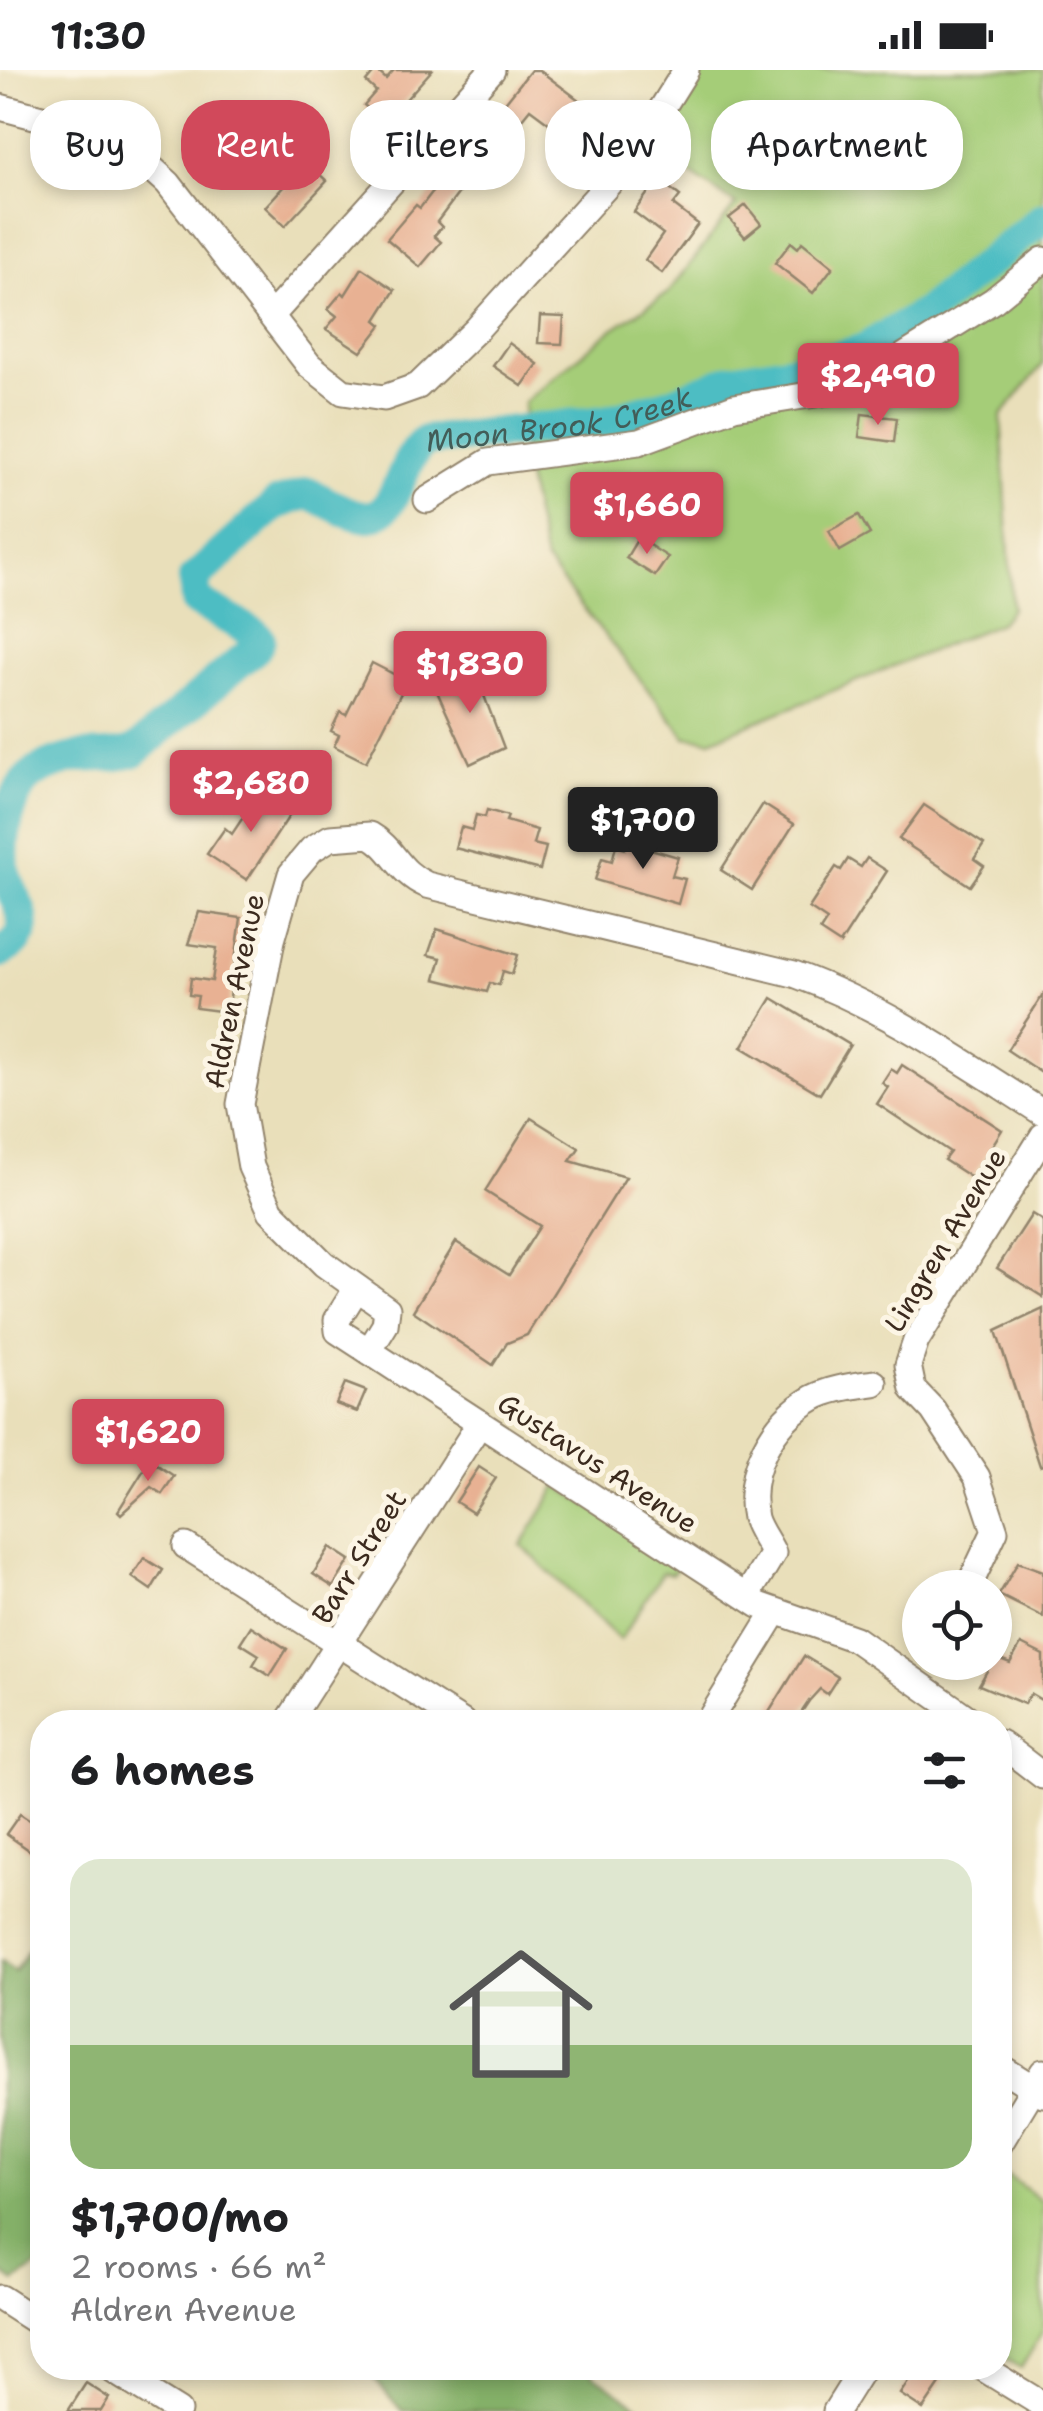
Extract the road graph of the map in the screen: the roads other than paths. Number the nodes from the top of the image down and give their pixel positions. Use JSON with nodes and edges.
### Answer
{"nodes":[{"id":1,"x":492,"y":70,"type":"edge"},
{"id":2,"x":678,"y":73,"type":"edge"},
{"id":3,"x":0,"y":107,"type":"edge"},
{"id":4,"x":1043,"y":260,"type":"edge"},
{"id":5,"x":273,"y":314,"type":"junction"},
{"id":6,"x":428,"y":500,"type":"dead end"},
{"id":7,"x":1043,"y":1112,"type":"edge"},
{"id":8,"x":1043,"y":1136,"type":"edge"},
{"id":9,"x":357,"y":1288,"type":"junction"},
{"id":10,"x":369,"y":1351,"type":"junction"},
{"id":11,"x":874,"y":1382,"type":"dead end"},
{"id":12,"x":480,"y":1423,"type":"junction"},
{"id":13,"x":186,"y":1546,"type":"dead end"},
{"id":14,"x":977,"y":1570,"type":"edge"},
{"id":15,"x":747,"y":1596,"type":"junction"},
{"id":16,"x":775,"y":1613,"type":"junction"},
{"id":17,"x":340,"y":1644,"type":"junction"},
{"id":18,"x":902,"y":1663,"type":"edge"},
{"id":19,"x":929,"y":1680,"type":"edge"},
{"id":20,"x":296,"y":1710,"type":"edge"},
{"id":21,"x":443,"y":1710,"type":"edge"},
{"id":22,"x":715,"y":1710,"type":"edge"},
{"id":23,"x":961,"y":1710,"type":"edge"},
{"id":24,"x":1012,"y":1752,"type":"edge"},
{"id":25,"x":1043,"y":1776,"type":"edge"},
{"id":26,"x":1012,"y":2072,"type":"edge"},
{"id":27,"x":1040,"y":2085,"type":"edge"},
{"id":28,"x":1012,"y":2126,"type":"edge"},
{"id":29,"x":0,"y":2298,"type":"edge"},
{"id":30,"x":30,"y":2317,"type":"edge"},
{"id":31,"x":128,"y":2380,"type":"edge"},
{"id":32,"x":855,"y":2380,"type":"edge"},
{"id":33,"x":1003,"y":2380,"type":"edge"},
{"id":34,"x":1043,"y":2405,"type":"edge"},
{"id":35,"x":178,"y":2411,"type":"edge"},
{"id":36,"x":836,"y":2411,"type":"edge"}],
"edges":[{"from":1,"to":5,"type":"street"},
{"from":2,"to":5,"type":"street"},
{"from":3,"to":5,"type":"street"},
{"from":4,"to":6,"type":"street"},
{"from":7,"to":9,"type":"street","name":"Aldren Avenue"},
{"from":8,"to":14,"type":"street","name":"Lingren Avenue"},
{"from":9,"to":10,"type":"street","name":"Aldren Avenue"},
{"from":9,"to":10,"type":"street","name":"Gustavus Avenue"},
{"from":10,"to":12,"type":"street","name":"Gustavus Avenue"},
{"from":11,"to":15,"type":"street"},
{"from":12,"to":15,"type":"street","name":"Gustavus Avenue"},
{"from":12,"to":17,"type":"street","name":"Barr Street"},
{"from":13,"to":17,"type":"street"},
{"from":15,"to":16,"type":"street","name":"Gustavus Avenue"},
{"from":16,"to":18,"type":"street","name":"Gustavus Avenue"},
{"from":16,"to":22,"type":"street"},
{"from":17,"to":20,"type":"street","name":"Barr Street"},
{"from":17,"to":21,"type":"street"},
{"from":19,"to":23,"type":"street","name":"Gustavus Avenue"},
{"from":24,"to":25,"type":"street"},
{"from":26,"to":27,"type":"street"},
{"from":27,"to":28,"type":"street"},
{"from":29,"to":30,"type":"street"},
{"from":31,"to":35,"type":"street"},
{"from":32,"to":36,"type":"street"},
{"from":33,"to":34,"type":"street"}]}
